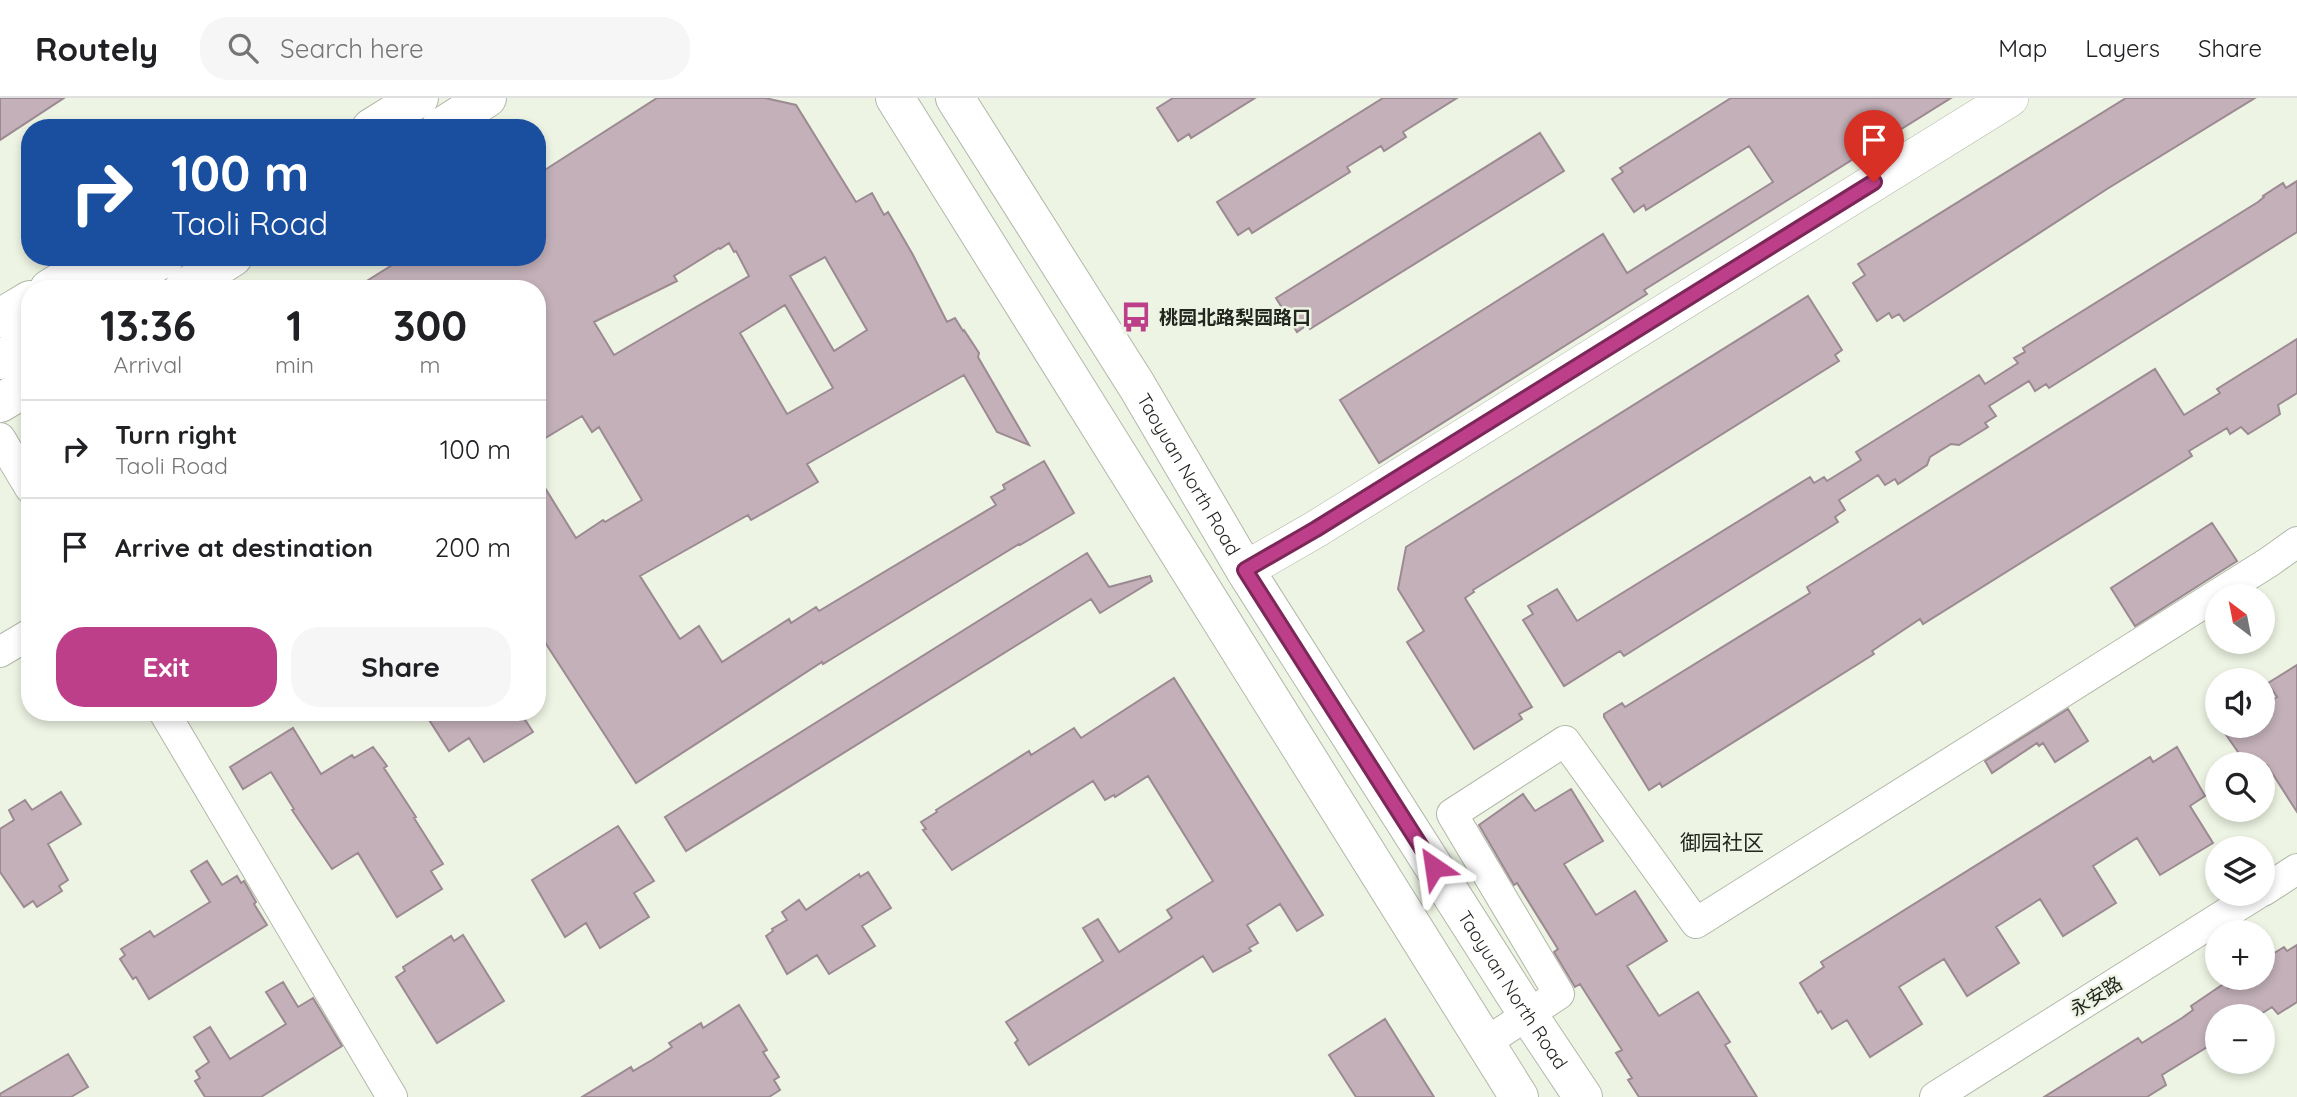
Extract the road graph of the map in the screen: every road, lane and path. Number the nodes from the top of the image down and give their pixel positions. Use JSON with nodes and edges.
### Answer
{"nodes":[{"id":1,"x":419,"y":98,"type":"edge"},
{"id":2,"x":487,"y":98,"type":"edge"},
{"id":3,"x":895,"y":98,"type":"edge"},
{"id":4,"x":955,"y":98,"type":"edge"},
{"id":5,"x":2010,"y":98,"type":"edge"},
{"id":6,"x":385,"y":119,"type":"edge"},
{"id":7,"x":454,"y":119,"type":"edge"},
{"id":8,"x":86,"y":266,"type":"edge"},
{"id":9,"x":151,"y":266,"type":"edge"},
{"id":10,"x":219,"y":266,"type":"edge"},
{"id":11,"x":64,"y":280,"type":"edge"},
{"id":12,"x":128,"y":280,"type":"edge"},
{"id":13,"x":197,"y":280,"type":"edge"},
{"id":14,"x":21,"y":305,"type":"edge"},
{"id":15,"x":0,"y":318,"type":"edge"},
{"id":16,"x":21,"y":347,"type":"edge"},
{"id":17,"x":0,"y":360,"type":"edge"},
{"id":18,"x":21,"y":390,"type":"edge"},
{"id":19,"x":0,"y":403,"type":"edge"},
{"id":20,"x":0,"y":438,"type":"edge"},
{"id":21,"x":21,"y":473,"type":"edge"},
{"id":22,"x":2297,"y":542,"type":"edge"},
{"id":23,"x":1245,"y":570,"type":"junction"},
{"id":24,"x":21,"y":639,"type":"edge"},
{"id":25,"x":0,"y":652,"type":"edge"},
{"id":26,"x":169,"y":721,"type":"edge"},
{"id":27,"x":2297,"y":869,"type":"edge"},
{"id":28,"x":2275,"y":883,"type":"edge"},
{"id":29,"x":2238,"y":906,"type":"edge"},
{"id":30,"x":1528,"y":1014,"type":"junction"},
{"id":31,"x":1485,"y":1044,"type":"junction"},
{"id":32,"x":392,"y":1097,"type":"edge"},
{"id":33,"x":1519,"y":1097,"type":"edge"},
{"id":34,"x":1583,"y":1097,"type":"edge"},
{"id":35,"x":1935,"y":1097,"type":"edge"}],
"edges":[{"from":1,"to":6,"type":"main road"},
{"from":2,"to":7,"type":"main road"},
{"from":3,"to":31,"type":"main road"},
{"from":4,"to":23,"type":"main road","name":"Taoyuan North Road"},
{"from":5,"to":23,"type":"street"},
{"from":8,"to":11,"type":"main road"},
{"from":9,"to":12,"type":"main road"},
{"from":10,"to":13,"type":"main road"},
{"from":14,"to":15,"type":"main road"},
{"from":16,"to":17,"type":"main road"},
{"from":18,"to":19,"type":"main road"},
{"from":20,"to":21,"type":"street"},
{"from":22,"to":30,"type":"street"},
{"from":23,"to":30,"type":"main road","name":"Taoyuan North Road"},
{"from":24,"to":25,"type":"street"},
{"from":26,"to":32,"type":"street"},
{"from":27,"to":28,"type":"street"},
{"from":29,"to":35,"type":"street","name":"永安路"},
{"from":30,"to":31,"type":"street"},
{"from":30,"to":34,"type":"main road","name":"Taoyuan North Road"},
{"from":31,"to":33,"type":"main road"}]}
